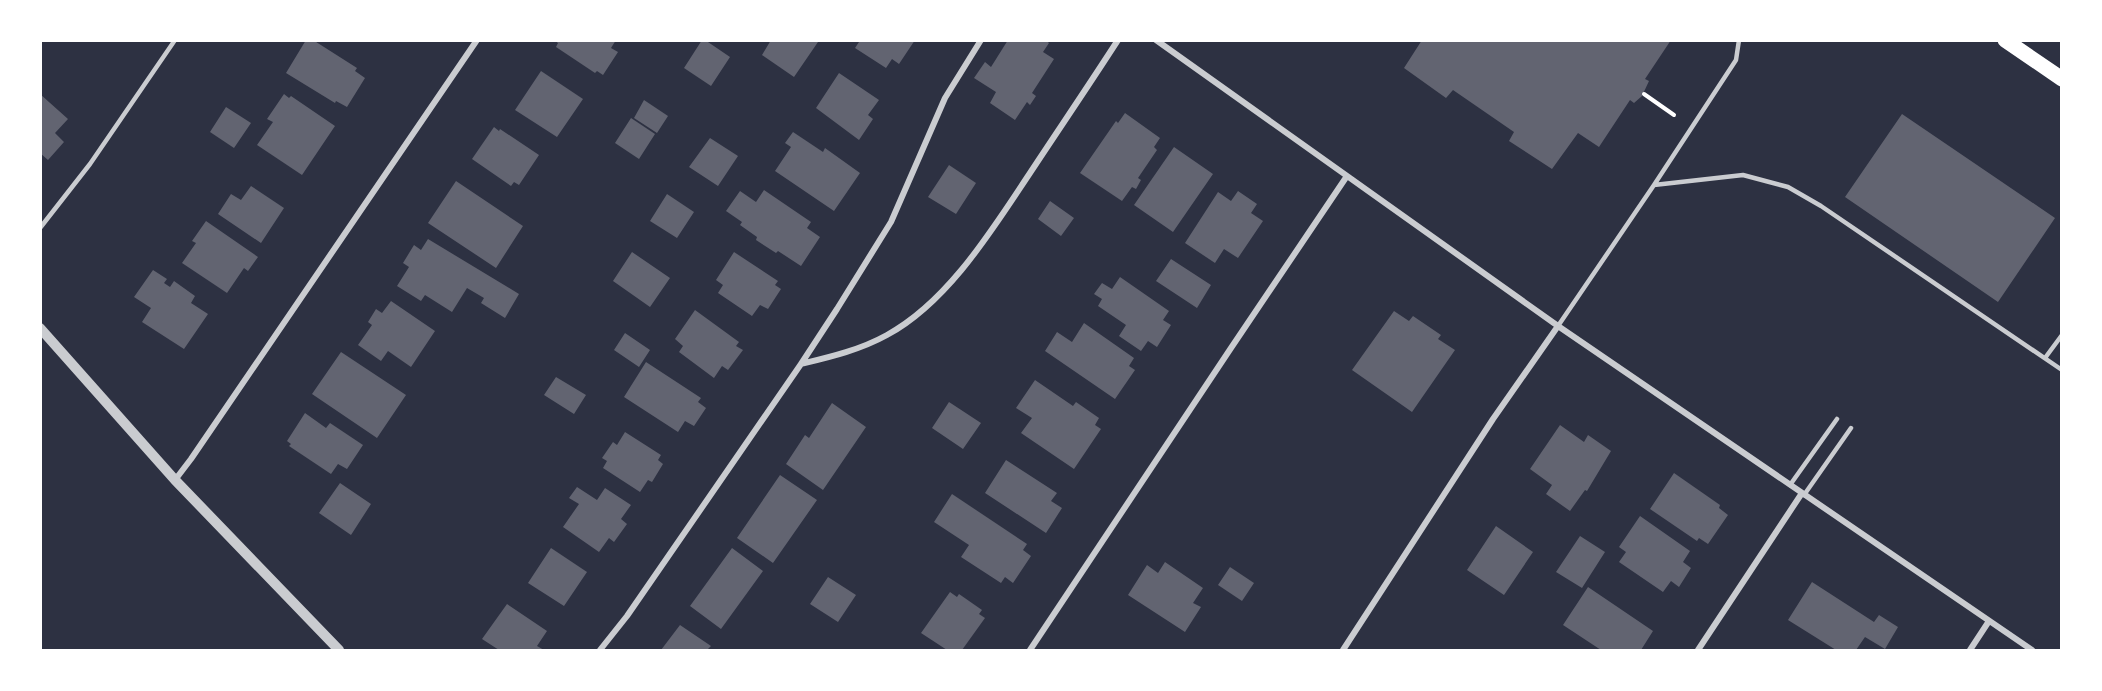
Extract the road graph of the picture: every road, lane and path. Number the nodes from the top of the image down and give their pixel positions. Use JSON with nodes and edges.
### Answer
{"nodes":[{"id":1,"x":175,"y":40,"type":"edge"},
{"id":2,"x":477,"y":40,"type":"edge"},
{"id":3,"x":981,"y":40,"type":"edge"},
{"id":4,"x":1118,"y":40,"type":"edge"},
{"id":5,"x":1156,"y":40,"type":"edge"},
{"id":6,"x":1739,"y":40,"type":"edge"},
{"id":7,"x":2005,"y":40,"type":"edge"},
{"id":8,"x":2061,"y":79,"type":"edge"},
{"id":9,"x":1644,"y":94,"type":"dead end"},
{"id":10,"x":1674,"y":115,"type":"dead end"},
{"id":11,"x":1347,"y":177,"type":"junction"},
{"id":12,"x":1654,"y":185,"type":"junction"},
{"id":13,"x":40,"y":228,"type":"edge"},
{"id":14,"x":1558,"y":326,"type":"junction"},
{"id":15,"x":40,"y":328,"type":"edge"},
{"id":16,"x":2061,"y":335,"type":"edge"},
{"id":17,"x":2045,"y":358,"type":"junction"},
{"id":18,"x":801,"y":364,"type":"junction"},
{"id":19,"x":2061,"y":370,"type":"edge"},
{"id":20,"x":1837,"y":419,"type":"dead end"},
{"id":21,"x":1851,"y":428,"type":"dead end"},
{"id":22,"x":175,"y":480,"type":"junction"},
{"id":23,"x":1790,"y":485,"type":"junction"},
{"id":24,"x":1803,"y":494,"type":"junction"},
{"id":25,"x":1989,"y":621,"type":"junction"},
{"id":26,"x":339,"y":651,"type":"edge"},
{"id":27,"x":600,"y":651,"type":"edge"},
{"id":28,"x":1030,"y":651,"type":"edge"},
{"id":29,"x":1343,"y":651,"type":"edge"},
{"id":30,"x":1698,"y":651,"type":"edge"},
{"id":31,"x":1970,"y":651,"type":"edge"},
{"id":32,"x":2032,"y":651,"type":"edge"}],
"edges":[{"from":1,"to":13,"type":"lane"},
{"from":2,"to":22,"type":"street"},
{"from":3,"to":18,"type":"street"},
{"from":4,"to":18,"type":"street"},
{"from":5,"to":11,"type":"street"},
{"from":6,"to":12,"type":"lane"},
{"from":7,"to":8,"type":"main road"},
{"from":9,"to":10,"type":"path"},
{"from":11,"to":14,"type":"street"},
{"from":11,"to":28,"type":"street"},
{"from":12,"to":14,"type":"lane"},
{"from":12,"to":17,"type":"lane"},
{"from":14,"to":23,"type":"street"},
{"from":14,"to":29,"type":"street"},
{"from":15,"to":22,"type":"street"},
{"from":16,"to":17,"type":"lane"},
{"from":17,"to":19,"type":"lane"},
{"from":18,"to":27,"type":"street"},
{"from":20,"to":23,"type":"lane"},
{"from":21,"to":24,"type":"lane"},
{"from":22,"to":26,"type":"street"},
{"from":23,"to":24,"type":"street"},
{"from":24,"to":25,"type":"street"},
{"from":24,"to":30,"type":"street"},
{"from":25,"to":31,"type":"street"},
{"from":25,"to":32,"type":"street"}]}
